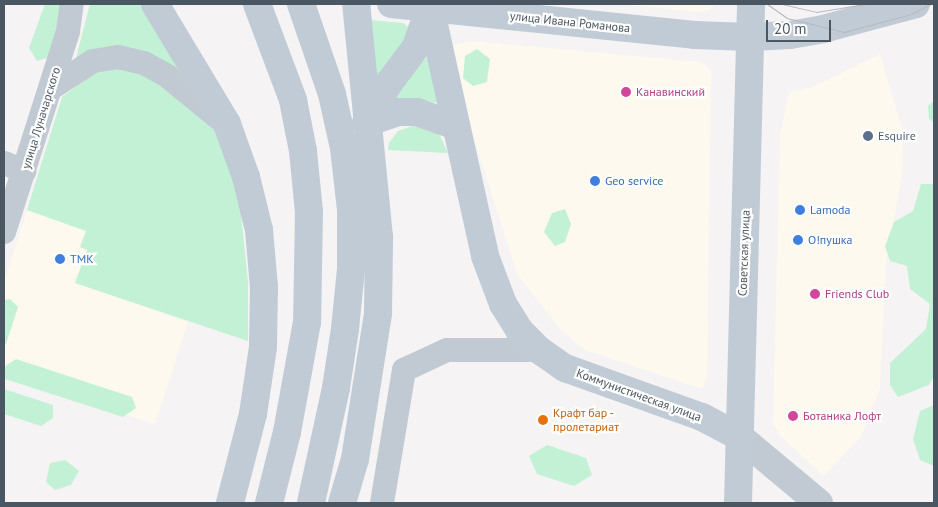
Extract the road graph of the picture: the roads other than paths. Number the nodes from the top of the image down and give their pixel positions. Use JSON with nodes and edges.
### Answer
{"nodes":[{"id":1,"x":72,"y":4,"type":"edge"},
{"id":2,"x":155,"y":4,"type":"edge"},
{"id":3,"x":257,"y":4,"type":"edge"},
{"id":4,"x":301,"y":4,"type":"edge"},
{"id":5,"x":356,"y":4,"type":"edge"},
{"id":6,"x":391,"y":4,"type":"edge"},
{"id":7,"x":751,"y":4,"type":"edge"},
{"id":8,"x":916,"y":4,"type":"edge"},
{"id":9,"x":430,"y":7,"type":"junction"},
{"id":10,"x":750,"y":37,"type":"junction"},
{"id":11,"x":50,"y":88,"type":"junction"},
{"id":12,"x":366,"y":123,"type":"junction"},
{"id":13,"x":227,"y":124,"type":"junction"},
{"id":14,"x":456,"y":126,"type":"junction"},
{"id":15,"x":14,"y":167,"type":"edge"},
{"id":16,"x":4,"y":232,"type":"edge"},
{"id":17,"x":539,"y":350,"type":"junction"},
{"id":18,"x":740,"y":437,"type":"junction"},
{"id":19,"x":230,"y":503,"type":"edge"},
{"id":20,"x":269,"y":503,"type":"edge"},
{"id":21,"x":310,"y":503,"type":"edge"},
{"id":22,"x":342,"y":503,"type":"edge"},
{"id":23,"x":382,"y":503,"type":"edge"},
{"id":24,"x":738,"y":503,"type":"edge"},
{"id":25,"x":819,"y":503,"type":"edge"}],
"edges":[{"from":1,"to":11,"type":"street","name":"улица Луначарского"},
{"from":2,"to":13,"type":"main road"},
{"from":3,"to":20,"type":"main road"},
{"from":4,"to":21,"type":"main road"},
{"from":5,"to":12,"type":"main road"},
{"from":6,"to":9,"type":"main road","name":"улица Ивана Романова"},
{"from":7,"to":10,"type":"main road","name":"Советская улица"},
{"from":8,"to":10,"type":"main road","name":"улица Ивана Романова"},
{"from":9,"to":10,"type":"main road","name":"улица Ивана Романова"},
{"from":9,"to":12,"type":"main road"},
{"from":9,"to":14,"type":"main road","name":"Коммунистическая улица"},
{"from":10,"to":18,"type":"main road","name":"Советская улица"},
{"from":11,"to":13,"type":"street"},
{"from":11,"to":15,"type":"street","name":"улица Луначарского"},
{"from":12,"to":14,"type":"main road"},
{"from":12,"to":22,"type":"main road"},
{"from":13,"to":19,"type":"main road"},
{"from":14,"to":17,"type":"main road","name":"Коммунистическая улица"},
{"from":15,"to":16,"type":"street","name":"улица Луначарского"},
{"from":17,"to":18,"type":"main road","name":"Коммунистическая улица"},
{"from":17,"to":23,"type":"street"},
{"from":18,"to":24,"type":"main road","name":"Советская улица"},
{"from":18,"to":25,"type":"street"}]}
